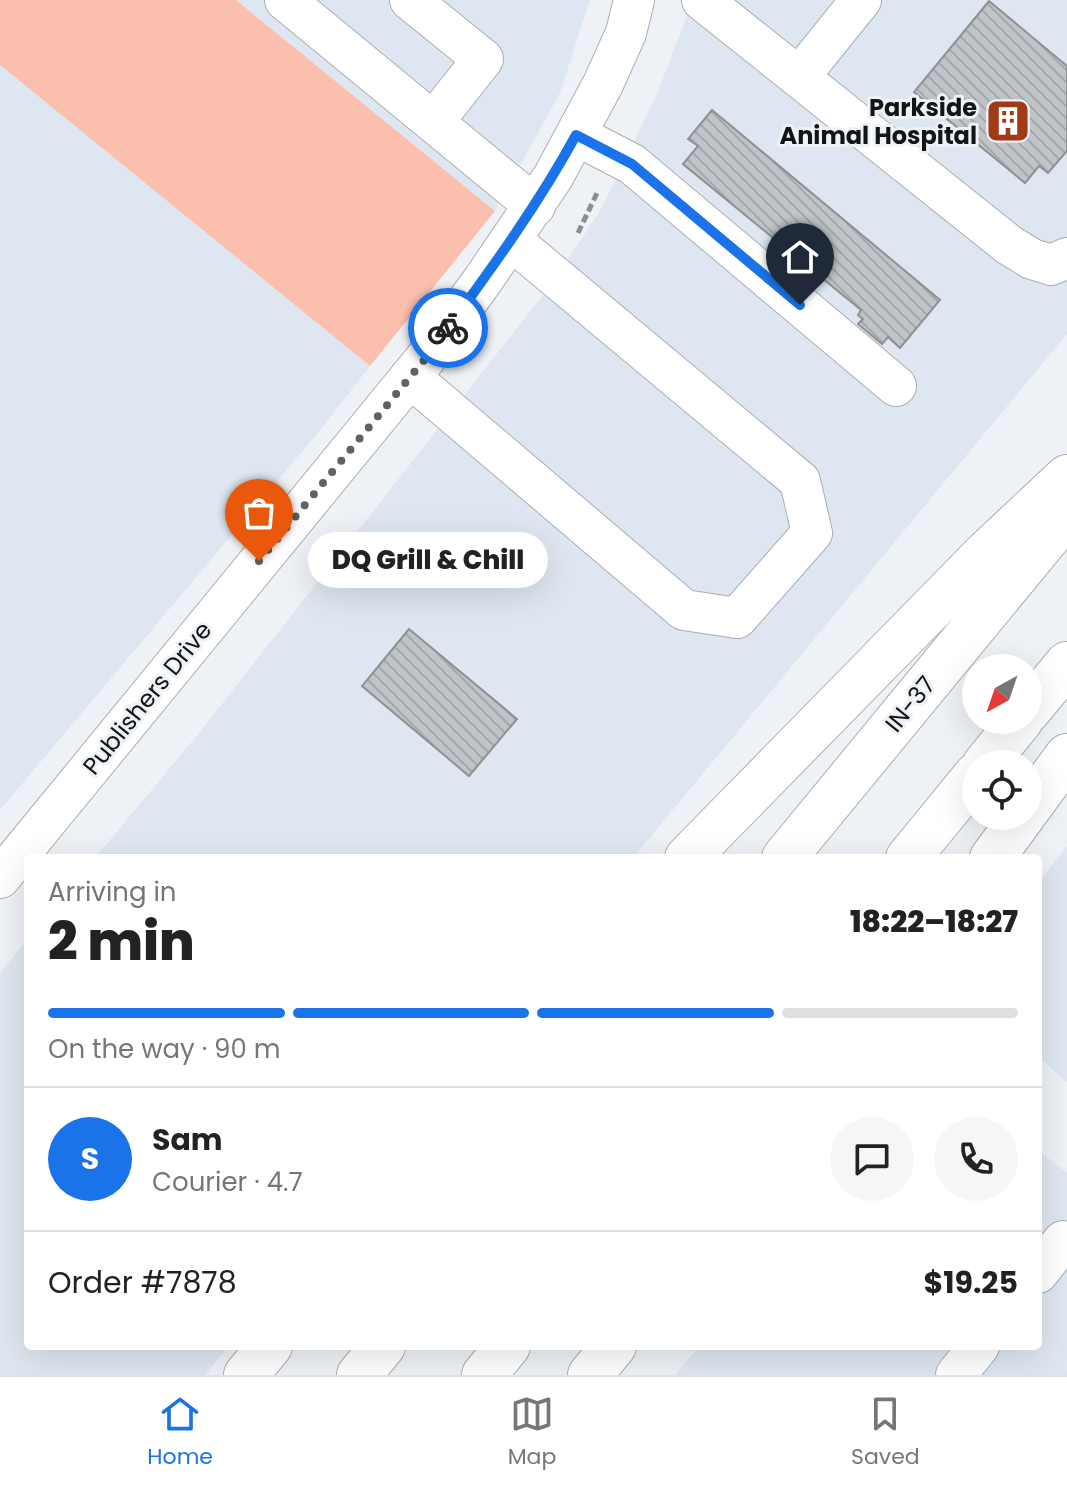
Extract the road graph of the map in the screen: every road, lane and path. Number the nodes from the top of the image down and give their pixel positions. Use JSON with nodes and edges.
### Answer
{"nodes":[{"id":1,"x":285,"y":0,"type":"edge"},
{"id":2,"x":410,"y":0,"type":"edge"},
{"id":3,"x":634,"y":0,"type":"edge"},
{"id":4,"x":861,"y":0,"type":"edge"},
{"id":5,"x":707,"y":2,"type":"edge"},
{"id":6,"x":799,"y":77,"type":"junction"},
{"id":7,"x":434,"y":121,"type":"junction"},
{"id":8,"x":576,"y":135,"type":"junction"},
{"id":9,"x":535,"y":206,"type":"junction"},
{"id":10,"x":511,"y":240,"type":"junction"},
{"id":11,"x":1067,"y":258,"type":"edge"},
{"id":12,"x":410,"y":377,"type":"junction"},
{"id":13,"x":896,"y":386,"type":"dead end"},
{"id":14,"x":1067,"y":477,"type":"edge"},
{"id":15,"x":1067,"y":514,"type":"edge"},
{"id":16,"x":1067,"y":664,"type":"edge"},
{"id":17,"x":1042,"y":694,"type":"edge"},
{"id":18,"x":1010,"y":734,"type":"edge"},
{"id":19,"x":996,"y":750,"type":"edge"},
{"id":20,"x":1067,"y":756,"type":"edge"},
{"id":21,"x":1042,"y":790,"type":"edge"},
{"id":22,"x":962,"y":792,"type":"edge"},
{"id":23,"x":1013,"y":830,"type":"edge"},
{"id":24,"x":691,"y":854,"type":"edge"},
{"id":25,"x":787,"y":854,"type":"edge"},
{"id":26,"x":911,"y":854,"type":"edge"},
{"id":27,"x":995,"y":854,"type":"edge"},
{"id":28,"x":0,"y":878,"type":"edge"},
{"id":29,"x":1067,"y":1244,"type":"edge"},
{"id":30,"x":1042,"y":1268,"type":"edge"},
{"id":31,"x":267,"y":1350,"type":"edge"},
{"id":32,"x":380,"y":1350,"type":"edge"},
{"id":33,"x":505,"y":1350,"type":"edge"},
{"id":34,"x":611,"y":1350,"type":"edge"},
{"id":35,"x":976,"y":1350,"type":"edge"},
{"id":36,"x":246,"y":1375,"type":"edge"},
{"id":37,"x":359,"y":1375,"type":"edge"},
{"id":38,"x":484,"y":1375,"type":"edge"},
{"id":39,"x":590,"y":1375,"type":"edge"},
{"id":40,"x":956,"y":1375,"type":"edge"}],
"edges":[{"from":1,"to":7,"type":"street"},
{"from":2,"to":7,"type":"street"},
{"from":3,"to":8,"type":"street","name":"Publishers Drive"},
{"from":4,"to":6,"type":"street"},
{"from":5,"to":6,"type":"street"},
{"from":6,"to":11,"type":"street"},
{"from":7,"to":9,"type":"street"},
{"from":8,"to":9,"type":"street","name":"Publishers Drive"},
{"from":8,"to":13,"type":"street"},
{"from":9,"to":10,"type":"street","name":"Publishers Drive"},
{"from":10,"to":12,"type":"street","name":"Publishers Drive"},
{"from":10,"to":12,"type":"street"},
{"from":12,"to":28,"type":"street","name":"Publishers Drive"},
{"from":14,"to":24,"type":"highway"},
{"from":15,"to":25,"type":"highway","name":"IN-37"},
{"from":16,"to":17,"type":"highway"},
{"from":18,"to":19,"type":"highway"},
{"from":20,"to":21,"type":"highway"},
{"from":22,"to":26,"type":"highway"},
{"from":23,"to":27,"type":"highway"},
{"from":29,"to":30,"type":"street"},
{"from":31,"to":36,"type":"highway"},
{"from":32,"to":37,"type":"highway"},
{"from":33,"to":38,"type":"highway"},
{"from":34,"to":39,"type":"highway"},
{"from":35,"to":40,"type":"street"}]}
